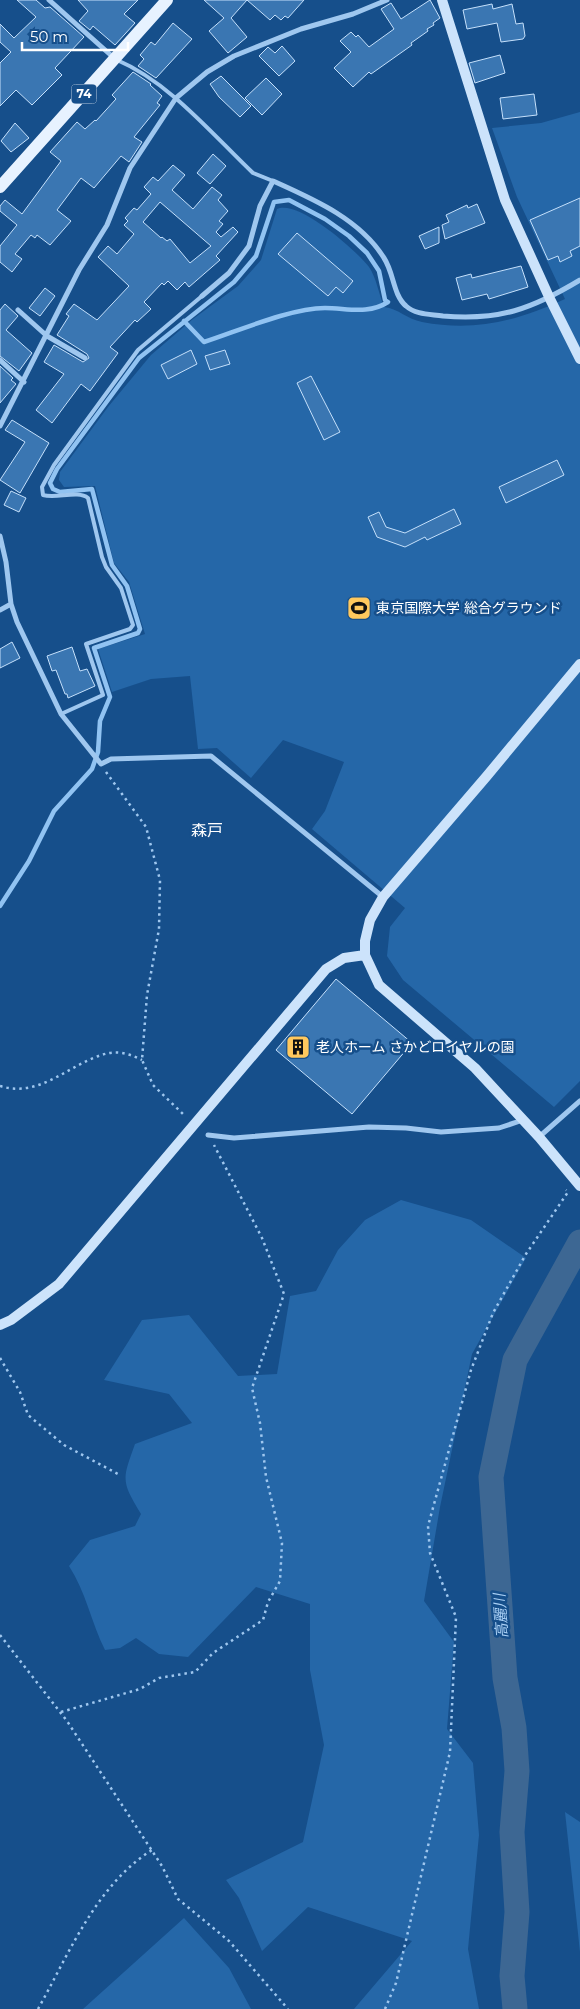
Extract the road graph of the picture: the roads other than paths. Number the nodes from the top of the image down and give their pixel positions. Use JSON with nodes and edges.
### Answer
{"nodes":[{"id":1,"x":49,"y":0,"type":"edge"},
{"id":2,"x":168,"y":0,"type":"edge"},
{"id":3,"x":387,"y":0,"type":"edge"},
{"id":4,"x":442,"y":0,"type":"edge"},
{"id":5,"x":114,"y":59,"type":"junction"},
{"id":6,"x":176,"y":98,"type":"junction"},
{"id":7,"x":273,"y":181,"type":"junction"},
{"id":8,"x":0,"y":187,"type":"edge"},
{"id":9,"x":580,"y":280,"type":"edge"},
{"id":10,"x":202,"y":296,"type":"joint"},
{"id":11,"x":550,"y":299,"type":"junction"},
{"id":12,"x":18,"y":310,"type":"dead end"},
{"id":13,"x":47,"y":336,"type":"junction"},
{"id":14,"x":85,"y":358,"type":"dead end"},
{"id":15,"x":580,"y":359,"type":"edge"},
{"id":16,"x":0,"y":360,"type":"edge"},
{"id":17,"x":24,"y":382,"type":"junction"},
{"id":18,"x":0,"y":426,"type":"edge"},
{"id":19,"x":0,"y":536,"type":"edge"},
{"id":20,"x":11,"y":604,"type":"junction"},
{"id":21,"x":0,"y":610,"type":"edge"},
{"id":22,"x":580,"y":664,"type":"edge"},
{"id":23,"x":61,"y":714,"type":"junction"},
{"id":24,"x":383,"y":896,"type":"junction"},
{"id":25,"x":365,"y":955,"type":"junction"},
{"id":26,"x":580,"y":1101,"type":"edge"},
{"id":27,"x":523,"y":1120,"type":"junction"},
{"id":28,"x":208,"y":1135,"type":"road end"},
{"id":29,"x":538,"y":1137,"type":"junction"},
{"id":30,"x":578,"y":1184,"type":"edge"},
{"id":31,"x":0,"y":1325,"type":"edge"}],
"edges":[{"from":1,"to":5,"type":"street"},
{"from":2,"to":5,"type":"main road","number":"74"},
{"from":3,"to":6,"type":"street"},
{"from":4,"to":11,"type":"street"},
{"from":5,"to":6,"type":"lane"},
{"from":5,"to":8,"type":"main road","number":"74"},
{"from":6,"to":7,"type":"lane"},
{"from":6,"to":13,"type":"street"},
{"from":7,"to":10,"type":"street"},
{"from":7,"to":11,"type":"street"},
{"from":9,"to":11,"type":"street"},
{"from":10,"to":23,"type":"lane"},
{"from":11,"to":15,"type":"street"},
{"from":12,"to":13,"type":"street"},
{"from":13,"to":14,"type":"street"},
{"from":13,"to":17,"type":"street"},
{"from":16,"to":17,"type":"street"},
{"from":17,"to":18,"type":"street"},
{"from":19,"to":20,"type":"street"},
{"from":20,"to":21,"type":"street"},
{"from":20,"to":23,"type":"street"},
{"from":22,"to":24,"type":"street"},
{"from":23,"to":24,"type":"street"},
{"from":24,"to":25,"type":"street"},
{"from":25,"to":27,"type":"street"},
{"from":25,"to":31,"type":"street"},
{"from":26,"to":29,"type":"street"},
{"from":27,"to":28,"type":"street"},
{"from":27,"to":29,"type":"street"},
{"from":29,"to":30,"type":"street"}]}
